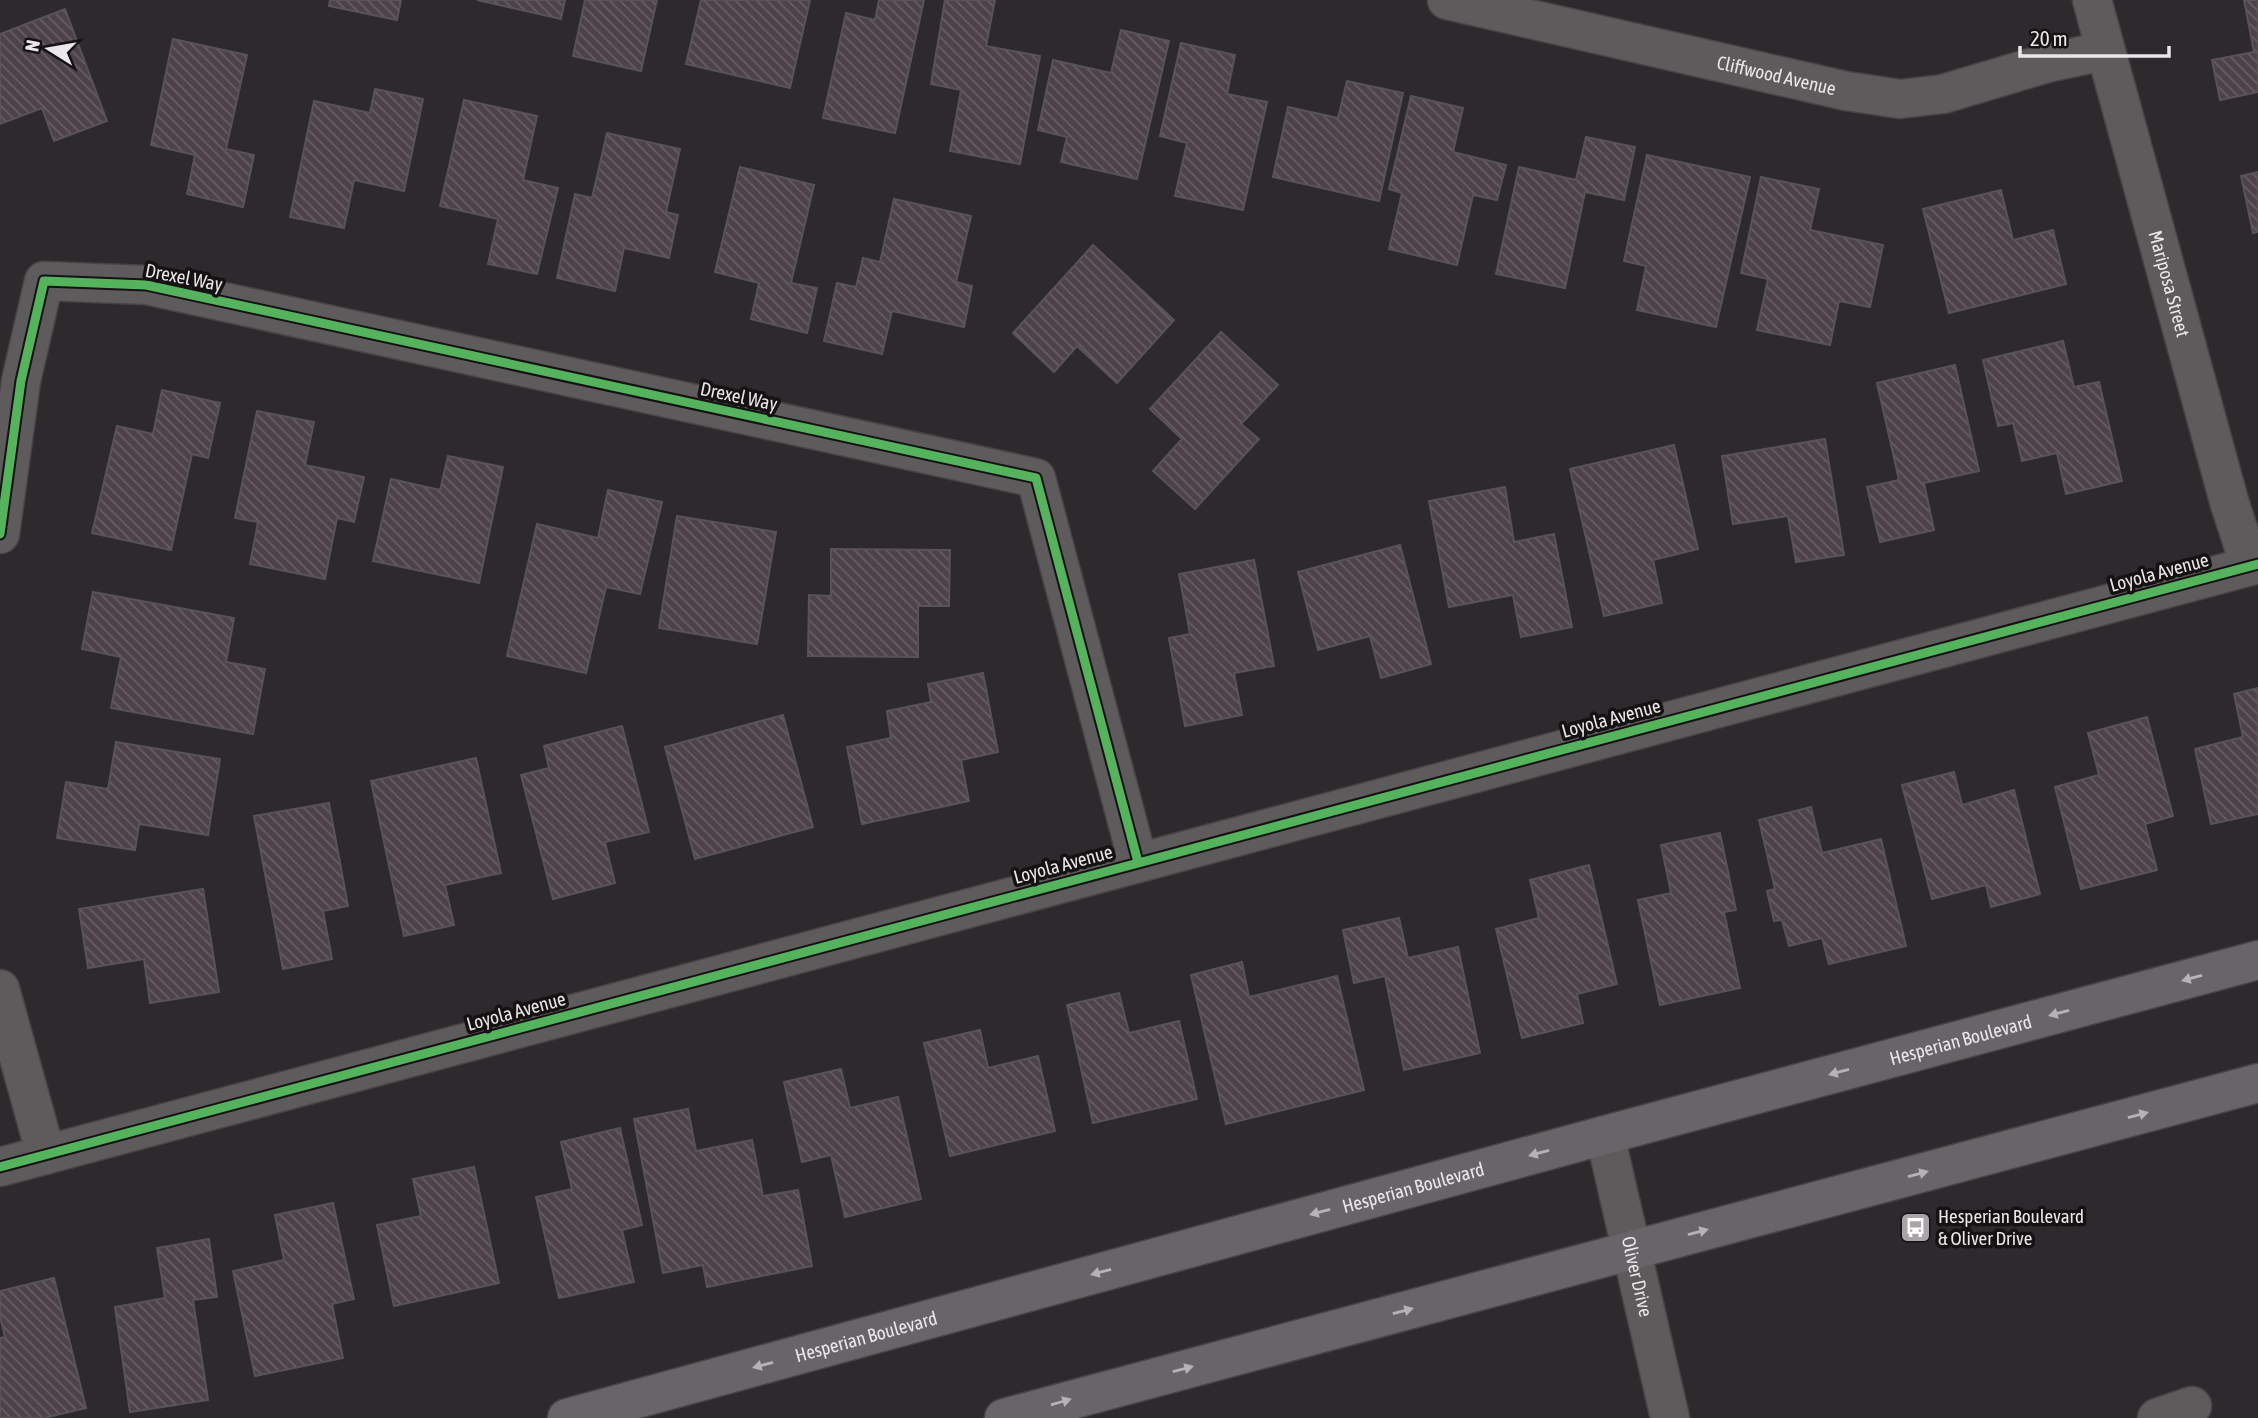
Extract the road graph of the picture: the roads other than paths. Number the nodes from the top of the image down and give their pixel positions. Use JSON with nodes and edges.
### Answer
{"nodes":[{"id":1,"x":1447,"y":0,"type":"edge"},
{"id":2,"x":2092,"y":0,"type":"edge"},
{"id":3,"x":2104,"y":51,"type":"junction"},
{"id":4,"x":0,"y":534,"type":"edge"},
{"id":5,"x":2254,"y":565,"type":"edge"},
{"id":6,"x":1138,"y":862,"type":"junction"},
{"id":7,"x":2258,"y":960,"type":"edge"},
{"id":8,"x":0,"y":989,"type":"edge"},
{"id":9,"x":2258,"y":1083,"type":"edge"},
{"id":10,"x":1605,"y":1135,"type":"junction"},
{"id":11,"x":46,"y":1155,"type":"junction"},
{"id":12,"x":0,"y":1167,"type":"edge"},
{"id":13,"x":1632,"y":1250,"type":"junction"},
{"id":14,"x":2192,"y":1406,"type":"dead end"},
{"id":15,"x":567,"y":1418,"type":"edge"},
{"id":16,"x":1004,"y":1418,"type":"edge"},
{"id":17,"x":1670,"y":1418,"type":"edge"},
{"id":18,"x":2157,"y":1418,"type":"edge"}],
"edges":[{"from":1,"to":3,"type":"street","name":"Cliffwood Avenue"},
{"from":2,"to":3,"type":"street","name":"Mariposa Street"},
{"from":3,"to":5,"type":"street","name":"Mariposa Street"},
{"from":4,"to":6,"type":"street","name":"Drexel Way"},
{"from":5,"to":6,"type":"street","name":"Loyola Avenue"},
{"from":6,"to":11,"type":"street","name":"Loyola Avenue"},
{"from":7,"to":10,"type":"main road","name":"Hesperian Boulevard","one_way":true},
{"from":8,"to":11,"type":"street"},
{"from":13,"to":9,"type":"main road","one_way":true},
{"from":10,"to":13,"type":"street","name":"Oliver Drive"},
{"from":10,"to":15,"type":"main road","name":"Hesperian Boulevard","one_way":true},
{"from":11,"to":12,"type":"street","name":"Loyola Avenue"},
{"from":16,"to":13,"type":"main road","one_way":true},
{"from":13,"to":17,"type":"street","name":"Oliver Drive"},
{"from":14,"to":18,"type":"street"}]}
